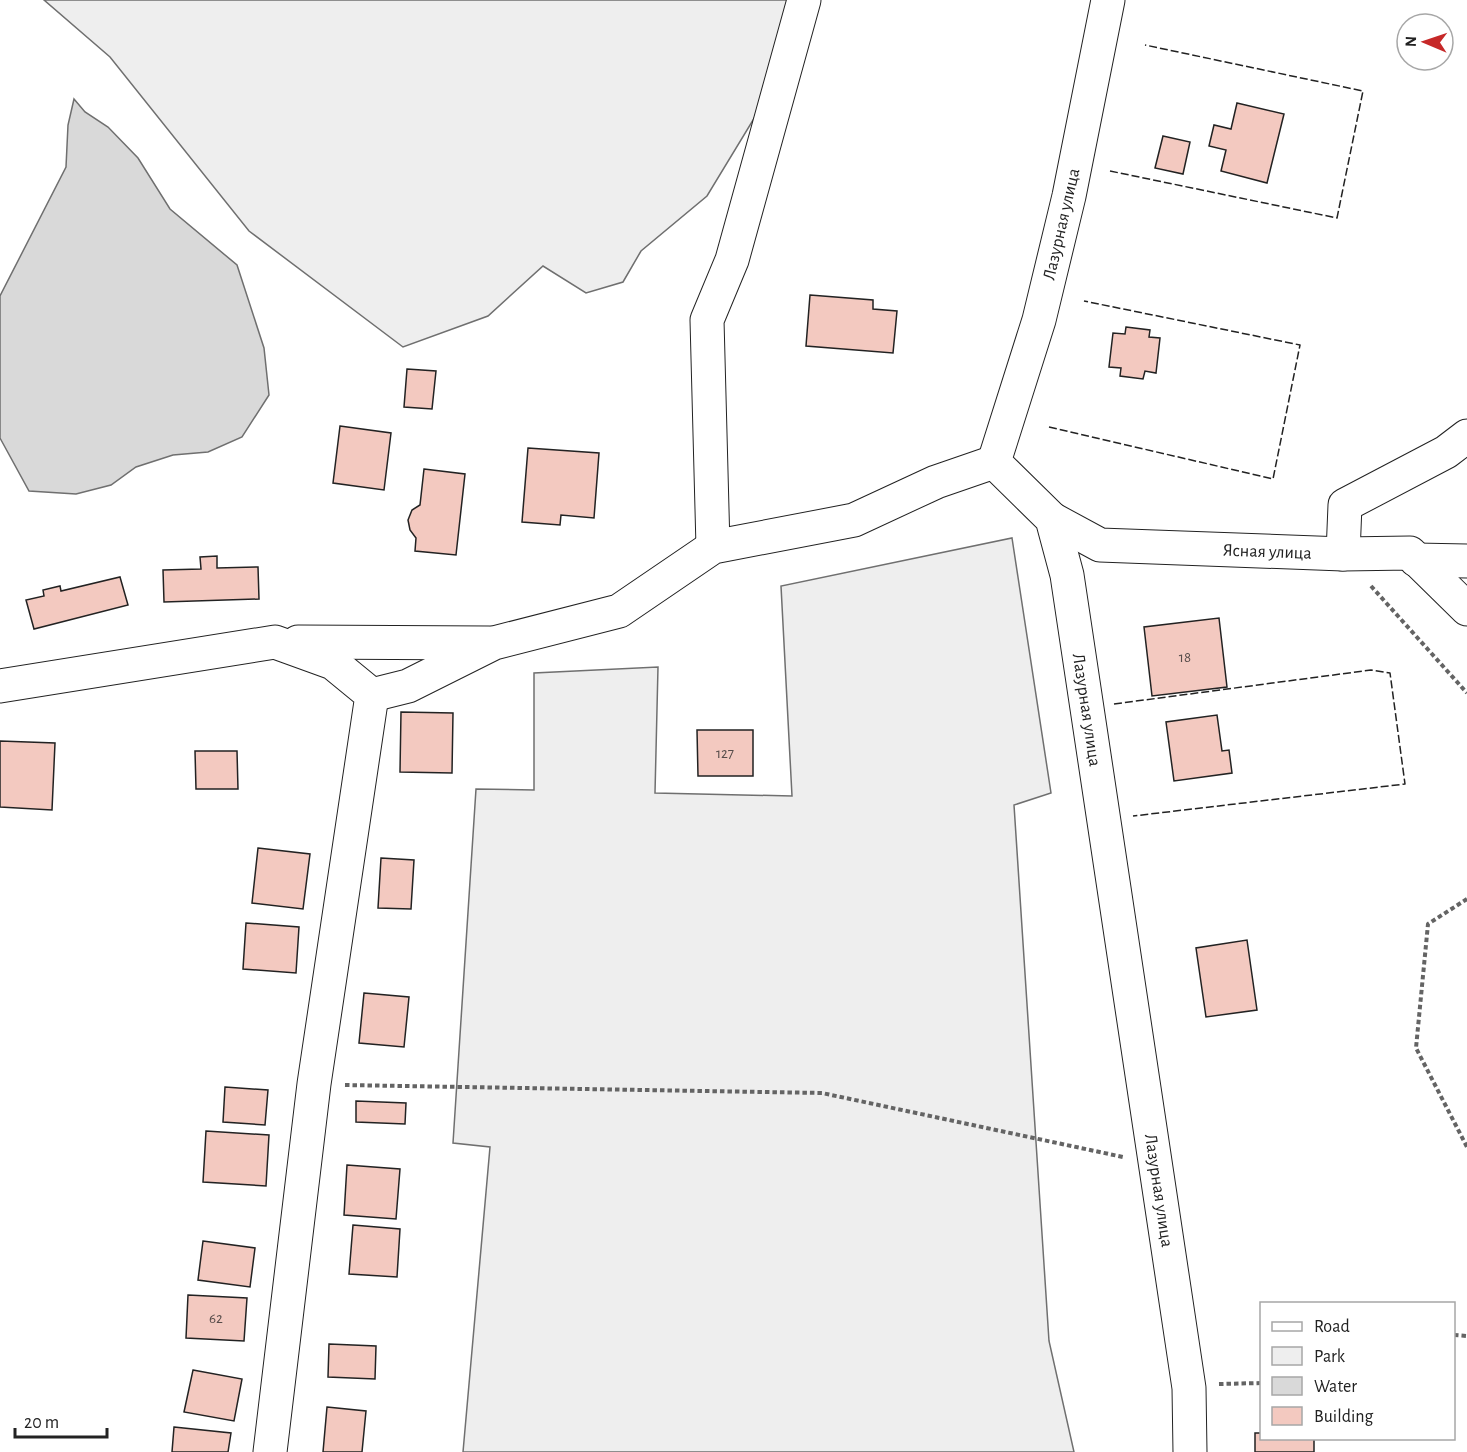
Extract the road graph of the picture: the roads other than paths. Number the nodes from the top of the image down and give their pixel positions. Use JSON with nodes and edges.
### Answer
{"nodes":[{"id":1,"x":804,"y":0,"type":"edge"},
{"id":2,"x":1108,"y":0,"type":"edge"},
{"id":3,"x":1467,"y":436,"type":"edge"},
{"id":4,"x":994,"y":462,"type":"junction"},
{"id":5,"x":1052,"y":519,"type":"junction"},
{"id":6,"x":713,"y":547,"type":"junction"},
{"id":7,"x":1342,"y":555,"type":"junction"},
{"id":8,"x":1416,"y":560,"type":"junction"},
{"id":9,"x":1467,"y":561,"type":"edge"},
{"id":10,"x":1467,"y":609,"type":"edge"},
{"id":11,"x":274,"y":642,"type":"junction"},
{"id":12,"x":494,"y":643,"type":"junction"},
{"id":13,"x":0,"y":686,"type":"edge"},
{"id":14,"x":372,"y":695,"type":"junction"},
{"id":15,"x":270,"y":1452,"type":"edge"},
{"id":16,"x":1190,"y":1452,"type":"edge"}],
"edges":[{"from":1,"to":6,"type":"street"},
{"from":2,"to":4,"type":"street","name":"Лазурная улица"},
{"from":3,"to":7,"type":"street"},
{"from":4,"to":5,"type":"street"},
{"from":4,"to":6,"type":"street"},
{"from":5,"to":7,"type":"street","name":"Ясная улица"},
{"from":5,"to":16,"type":"street","name":"Лазурная улица"},
{"from":6,"to":12,"type":"street"},
{"from":7,"to":8,"type":"street","name":"Ясная улица"},
{"from":8,"to":9,"type":"street"},
{"from":8,"to":10,"type":"street"},
{"from":11,"to":12,"type":"street"},
{"from":11,"to":13,"type":"street"},
{"from":11,"to":14,"type":"street"},
{"from":12,"to":14,"type":"street"},
{"from":14,"to":15,"type":"street"}]}
